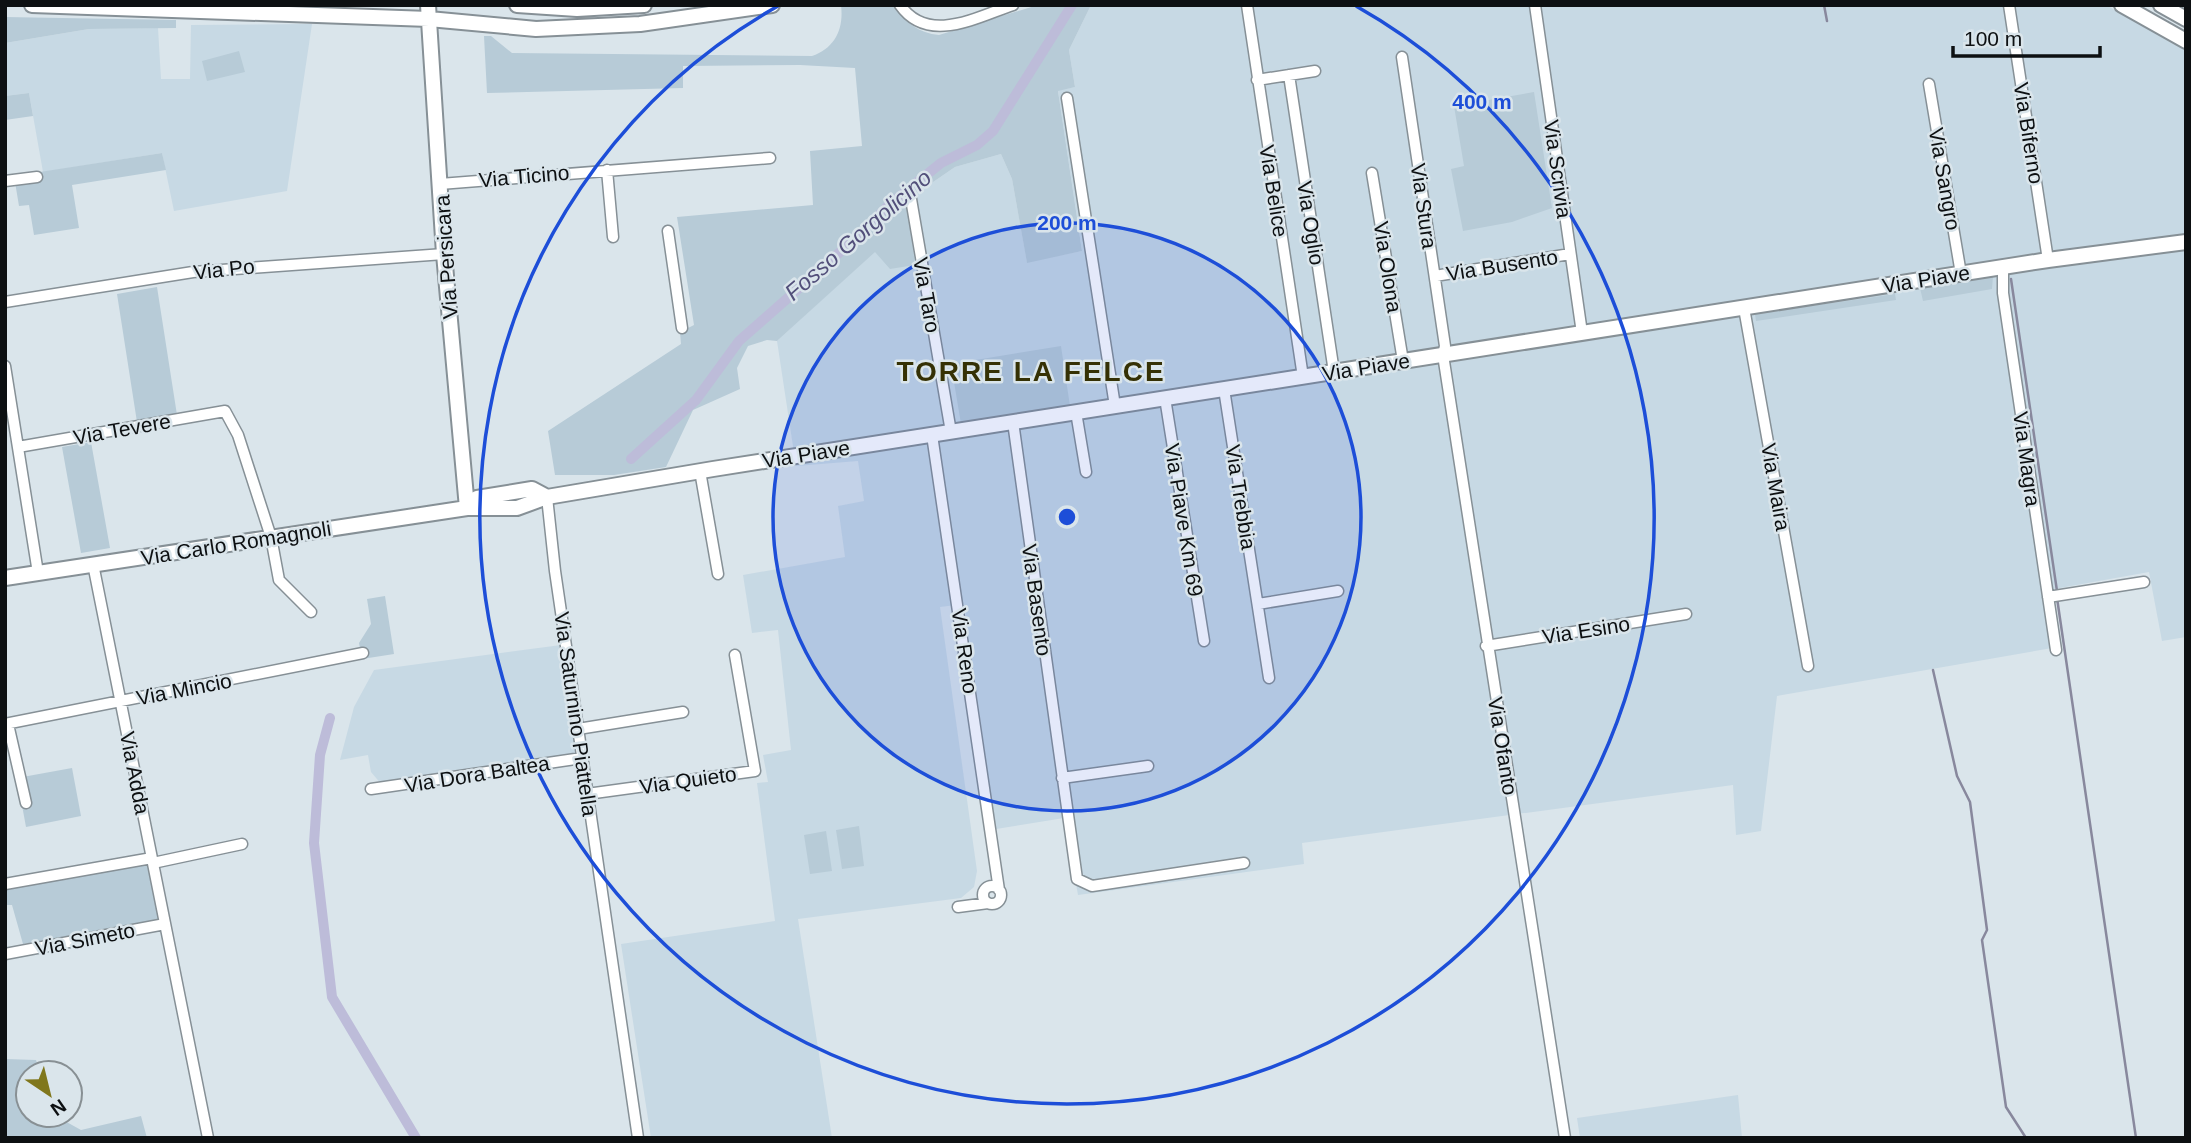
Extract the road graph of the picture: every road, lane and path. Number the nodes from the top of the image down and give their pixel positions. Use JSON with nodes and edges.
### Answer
{"nodes":[{"id":1,"x":32,"y":5,"type":"edge"},
{"id":2,"x":517,"y":5,"type":"edge"},
{"id":3,"x":644,"y":5,"type":"edge"},
{"id":4,"x":772,"y":5,"type":"edge"},
{"id":5,"x":900,"y":5,"type":"edge"},
{"id":6,"x":1013,"y":5,"type":"edge"},
{"id":7,"x":1247,"y":5,"type":"edge"},
{"id":8,"x":1535,"y":5,"type":"edge"},
{"id":9,"x":2009,"y":5,"type":"edge"},
{"id":10,"x":2122,"y":5,"type":"edge"},
{"id":11,"x":2161,"y":5,"type":"edge"},
{"id":12,"x":428,"y":12,"type":"edge"},
{"id":13,"x":2186,"y":19,"type":"edge"},
{"id":14,"x":2186,"y":41,"type":"edge"},
{"id":15,"x":1402,"y":57,"type":"dead end"},
{"id":16,"x":1315,"y":71,"type":"dead end"},
{"id":17,"x":1289,"y":75,"type":"junction"},
{"id":18,"x":1257,"y":80,"type":"junction"},
{"id":19,"x":1929,"y":84,"type":"dead end"},
{"id":20,"x":1067,"y":97,"type":"dead end"},
{"id":21,"x":770,"y":158,"type":"dead end"},
{"id":22,"x":607,"y":170,"type":"junction"},
{"id":23,"x":1372,"y":173,"type":"dead end"},
{"id":24,"x":37,"y":177,"type":"dead end"},
{"id":25,"x":5,"y":181,"type":"edge"},
{"id":26,"x":440,"y":184,"type":"junction"},
{"id":27,"x":911,"y":199,"type":"dead end"},
{"id":28,"x":668,"y":231,"type":"dead end"},
{"id":29,"x":613,"y":237,"type":"dead end"},
{"id":30,"x":2186,"y":242,"type":"edge"},
{"id":31,"x":444,"y":254,"type":"junction"},
{"id":32,"x":1570,"y":254,"type":"junction"},
{"id":33,"x":2048,"y":260,"type":"junction"},
{"id":34,"x":2003,"y":267,"type":"junction"},
{"id":35,"x":1961,"y":274,"type":"junction"},
{"id":36,"x":1435,"y":276,"type":"junction"},
{"id":37,"x":5,"y":302,"type":"edge"},
{"id":38,"x":1744,"y":308,"type":"junction"},
{"id":39,"x":682,"y":328,"type":"dead end"},
{"id":40,"x":1582,"y":333,"type":"junction"},
{"id":41,"x":1443,"y":355,"type":"junction"},
{"id":42,"x":1403,"y":361,"type":"junction"},
{"id":43,"x":5,"y":366,"type":"edge"},
{"id":44,"x":1334,"y":372,"type":"junction"},
{"id":45,"x":1303,"y":377,"type":"junction"},
{"id":46,"x":1224,"y":389,"type":"junction"},
{"id":47,"x":1164,"y":398,"type":"junction"},
{"id":48,"x":1115,"y":406,"type":"junction"},
{"id":49,"x":1076,"y":412,"type":"junction"},
{"id":50,"x":1013,"y":422,"type":"junction"},
{"id":51,"x":951,"y":432,"type":"junction"},
{"id":52,"x":932,"y":435,"type":"junction"},
{"id":53,"x":18,"y":447,"type":"junction"},
{"id":54,"x":700,"y":471,"type":"junction"},
{"id":55,"x":1086,"y":472,"type":"dead end"},
{"id":56,"x":547,"y":497,"type":"junction"},
{"id":57,"x":467,"y":508,"type":"junction"},
{"id":58,"x":271,"y":537,"type":"junction"},
{"id":59,"x":93,"y":565,"type":"junction"},
{"id":60,"x":38,"y":573,"type":"junction"},
{"id":61,"x":718,"y":575,"type":"dead end"},
{"id":62,"x":5,"y":578,"type":"edge"},
{"id":63,"x":2144,"y":582,"type":"dead end"},
{"id":64,"x":1338,"y":591,"type":"dead end"},
{"id":65,"x":2048,"y":597,"type":"junction"},
{"id":66,"x":1258,"y":604,"type":"junction"},
{"id":67,"x":311,"y":612,"type":"dead end"},
{"id":68,"x":1686,"y":614,"type":"dead end"},
{"id":69,"x":1204,"y":641,"type":"dead end"},
{"id":70,"x":1486,"y":646,"type":"junction"},
{"id":71,"x":2056,"y":650,"type":"dead end"},
{"id":72,"x":363,"y":653,"type":"dead end"},
{"id":73,"x":735,"y":654,"type":"dead end"},
{"id":74,"x":1808,"y":666,"type":"dead end"},
{"id":75,"x":1269,"y":678,"type":"dead end"},
{"id":76,"x":120,"y":702,"type":"junction"},
{"id":77,"x":683,"y":712,"type":"dead end"},
{"id":78,"x":7,"y":724,"type":"edge"},
{"id":79,"x":578,"y":729,"type":"junction"},
{"id":80,"x":582,"y":758,"type":"junction"},
{"id":81,"x":1148,"y":766,"type":"dead end"},
{"id":82,"x":1062,"y":778,"type":"junction"},
{"id":83,"x":371,"y":789,"type":"dead end"},
{"id":84,"x":587,"y":794,"type":"junction"},
{"id":85,"x":26,"y":803,"type":"dead end"},
{"id":86,"x":242,"y":844,"type":"dead end"},
{"id":87,"x":152,"y":860,"type":"junction"},
{"id":88,"x":1244,"y":863,"type":"dead end"},
{"id":89,"x":994,"y":868,"type":"junction"},
{"id":90,"x":5,"y":884,"type":"edge"},
{"id":91,"x":985,"y":890,"type":"junction"},
{"id":92,"x":999,"y":890,"type":"junction"},
{"id":93,"x":988,"y":903,"type":"junction"},
{"id":94,"x":970,"y":905,"type":"junction"},
{"id":95,"x":958,"y":907,"type":"dead end"},
{"id":96,"x":165,"y":924,"type":"junction"},
{"id":97,"x":5,"y":954,"type":"edge"},
{"id":98,"x":208,"y":1138,"type":"edge"},
{"id":99,"x":638,"y":1138,"type":"edge"},
{"id":100,"x":1564,"y":1138,"type":"edge"}],
"edges":[{"from":1,"to":12,"type":"main road"},
{"from":2,"to":3,"type":"main road"},
{"from":4,"to":12,"type":"main road"},
{"from":5,"to":6,"type":"street"},
{"from":7,"to":18,"type":"street","name":"Via Belice"},
{"from":8,"to":32,"type":"street","name":"Via Scrivia"},
{"from":9,"to":33,"type":"street","name":"Via Biferno"},
{"from":10,"to":14,"type":"main road"},
{"from":11,"to":13,"type":"main road"},
{"from":12,"to":26,"type":"main road","name":"Via Persicara"},
{"from":15,"to":36,"type":"street","name":"Via Stura"},
{"from":16,"to":17,"type":"street"},
{"from":17,"to":18,"type":"street"},
{"from":17,"to":44,"type":"street","name":"Via Oglio"},
{"from":18,"to":45,"type":"street","name":"Via Belice"},
{"from":19,"to":35,"type":"street","name":"Via Sangro"},
{"from":20,"to":48,"type":"street"},
{"from":21,"to":22,"type":"street","name":"Via Ticino"},
{"from":22,"to":26,"type":"street","name":"Via Ticino"},
{"from":22,"to":29,"type":"street"},
{"from":23,"to":42,"type":"street","name":"Via Olona"},
{"from":24,"to":25,"type":"street"},
{"from":26,"to":31,"type":"main road","name":"Via Persicara"},
{"from":27,"to":51,"type":"street","name":"Via Taro"},
{"from":28,"to":39,"type":"street"},
{"from":30,"to":33,"type":"main road","name":"Via Piave"},
{"from":31,"to":37,"type":"street","name":"Via Po"},
{"from":31,"to":57,"type":"main road","name":"Via Persicara"},
{"from":32,"to":36,"type":"street","name":"Via Busento"},
{"from":32,"to":40,"type":"street","name":"Via Scrivia"},
{"from":33,"to":34,"type":"main road","name":"Via Piave"},
{"from":34,"to":35,"type":"main road","name":"Via Piave"},
{"from":34,"to":65,"type":"street","name":"Via Magra"},
{"from":35,"to":38,"type":"main road","name":"Via Piave"},
{"from":36,"to":41,"type":"street","name":"Via Stura"},
{"from":38,"to":40,"type":"main road","name":"Via Piave"},
{"from":38,"to":74,"type":"street","name":"Via Maira"},
{"from":40,"to":41,"type":"main road","name":"Via Piave"},
{"from":41,"to":42,"type":"main road","name":"Via Piave"},
{"from":41,"to":70,"type":"street","name":"Via Ofanto"},
{"from":42,"to":44,"type":"main road","name":"Via Piave"},
{"from":43,"to":53,"type":"street"},
{"from":44,"to":45,"type":"main road","name":"Via Piave"},
{"from":45,"to":46,"type":"main road","name":"Via Piave"},
{"from":46,"to":47,"type":"main road","name":"Via Piave"},
{"from":46,"to":66,"type":"street","name":"Via Trebbia"},
{"from":47,"to":48,"type":"main road","name":"Via Piave"},
{"from":47,"to":69,"type":"street","name":"Via Piave Km 69"},
{"from":48,"to":49,"type":"main road","name":"Via Piave"},
{"from":49,"to":50,"type":"main road","name":"Via Piave"},
{"from":49,"to":55,"type":"street"},
{"from":50,"to":51,"type":"main road","name":"Via Piave"},
{"from":50,"to":82,"type":"street","name":"Via Basento"},
{"from":51,"to":52,"type":"main road","name":"Via Piave"},
{"from":52,"to":54,"type":"main road","name":"Via Piave"},
{"from":52,"to":89,"type":"street","name":"Via Reno"},
{"from":53,"to":58,"type":"street","name":"Via Tevere"},
{"from":53,"to":60,"type":"street"},
{"from":54,"to":56,"type":"main road","name":"Via Piave"},
{"from":54,"to":61,"type":"street"},
{"from":56,"to":57,"type":"main road","name":"Via Piave"},
{"from":56,"to":79,"type":"street","name":"Via Saturnino Piattella"},
{"from":57,"to":58,"type":"main road","name":"Via Carlo Romagnoli"},
{"from":58,"to":59,"type":"main road","name":"Via Carlo Romagnoli"},
{"from":58,"to":67,"type":"street"},
{"from":59,"to":60,"type":"main road","name":"Via Carlo Romagnoli"},
{"from":59,"to":76,"type":"street","name":"Via Adda"},
{"from":60,"to":62,"type":"main road","name":"Via Carlo Romagnoli"},
{"from":63,"to":65,"type":"street"},
{"from":64,"to":66,"type":"street"},
{"from":65,"to":71,"type":"street","name":"Via Magra"},
{"from":66,"to":75,"type":"street","name":"Via Trebbia"},
{"from":68,"to":70,"type":"street","name":"Via Esino"},
{"from":70,"to":100,"type":"street","name":"Via Ofanto"},
{"from":72,"to":76,"type":"street","name":"Via Mincio"},
{"from":73,"to":84,"type":"street","name":"Via Quieto"},
{"from":76,"to":78,"type":"street","name":"Via Mincio"},
{"from":76,"to":87,"type":"street","name":"Via Adda"},
{"from":77,"to":79,"type":"street"},
{"from":78,"to":85,"type":"street"},
{"from":79,"to":80,"type":"street","name":"Via Saturnino Piattella"},
{"from":80,"to":83,"type":"street","name":"Via Dora Baltea"},
{"from":80,"to":84,"type":"street","name":"Via Saturnino Piattella"},
{"from":81,"to":82,"type":"street"},
{"from":82,"to":88,"type":"street","name":"Via Basento"},
{"from":84,"to":99,"type":"street","name":"Via Saturnino Piattella"},
{"from":86,"to":87,"type":"street"},
{"from":87,"to":90,"type":"street"},
{"from":87,"to":96,"type":"street","name":"Via Adda"},
{"from":89,"to":91,"type":"street","name":"Via Reno"},
{"from":89,"to":92,"type":"street","name":"Via Reno"},
{"from":91,"to":92,"type":"street"},
{"from":91,"to":93,"type":"street"},
{"from":91,"to":94,"type":"street","name":"Via Reno"},
{"from":92,"to":93,"type":"street"},
{"from":93,"to":94,"type":"street"},
{"from":94,"to":95,"type":"street"},
{"from":96,"to":97,"type":"street","name":"Via Simeto"},
{"from":96,"to":98,"type":"street","name":"Via Adda"}]}
